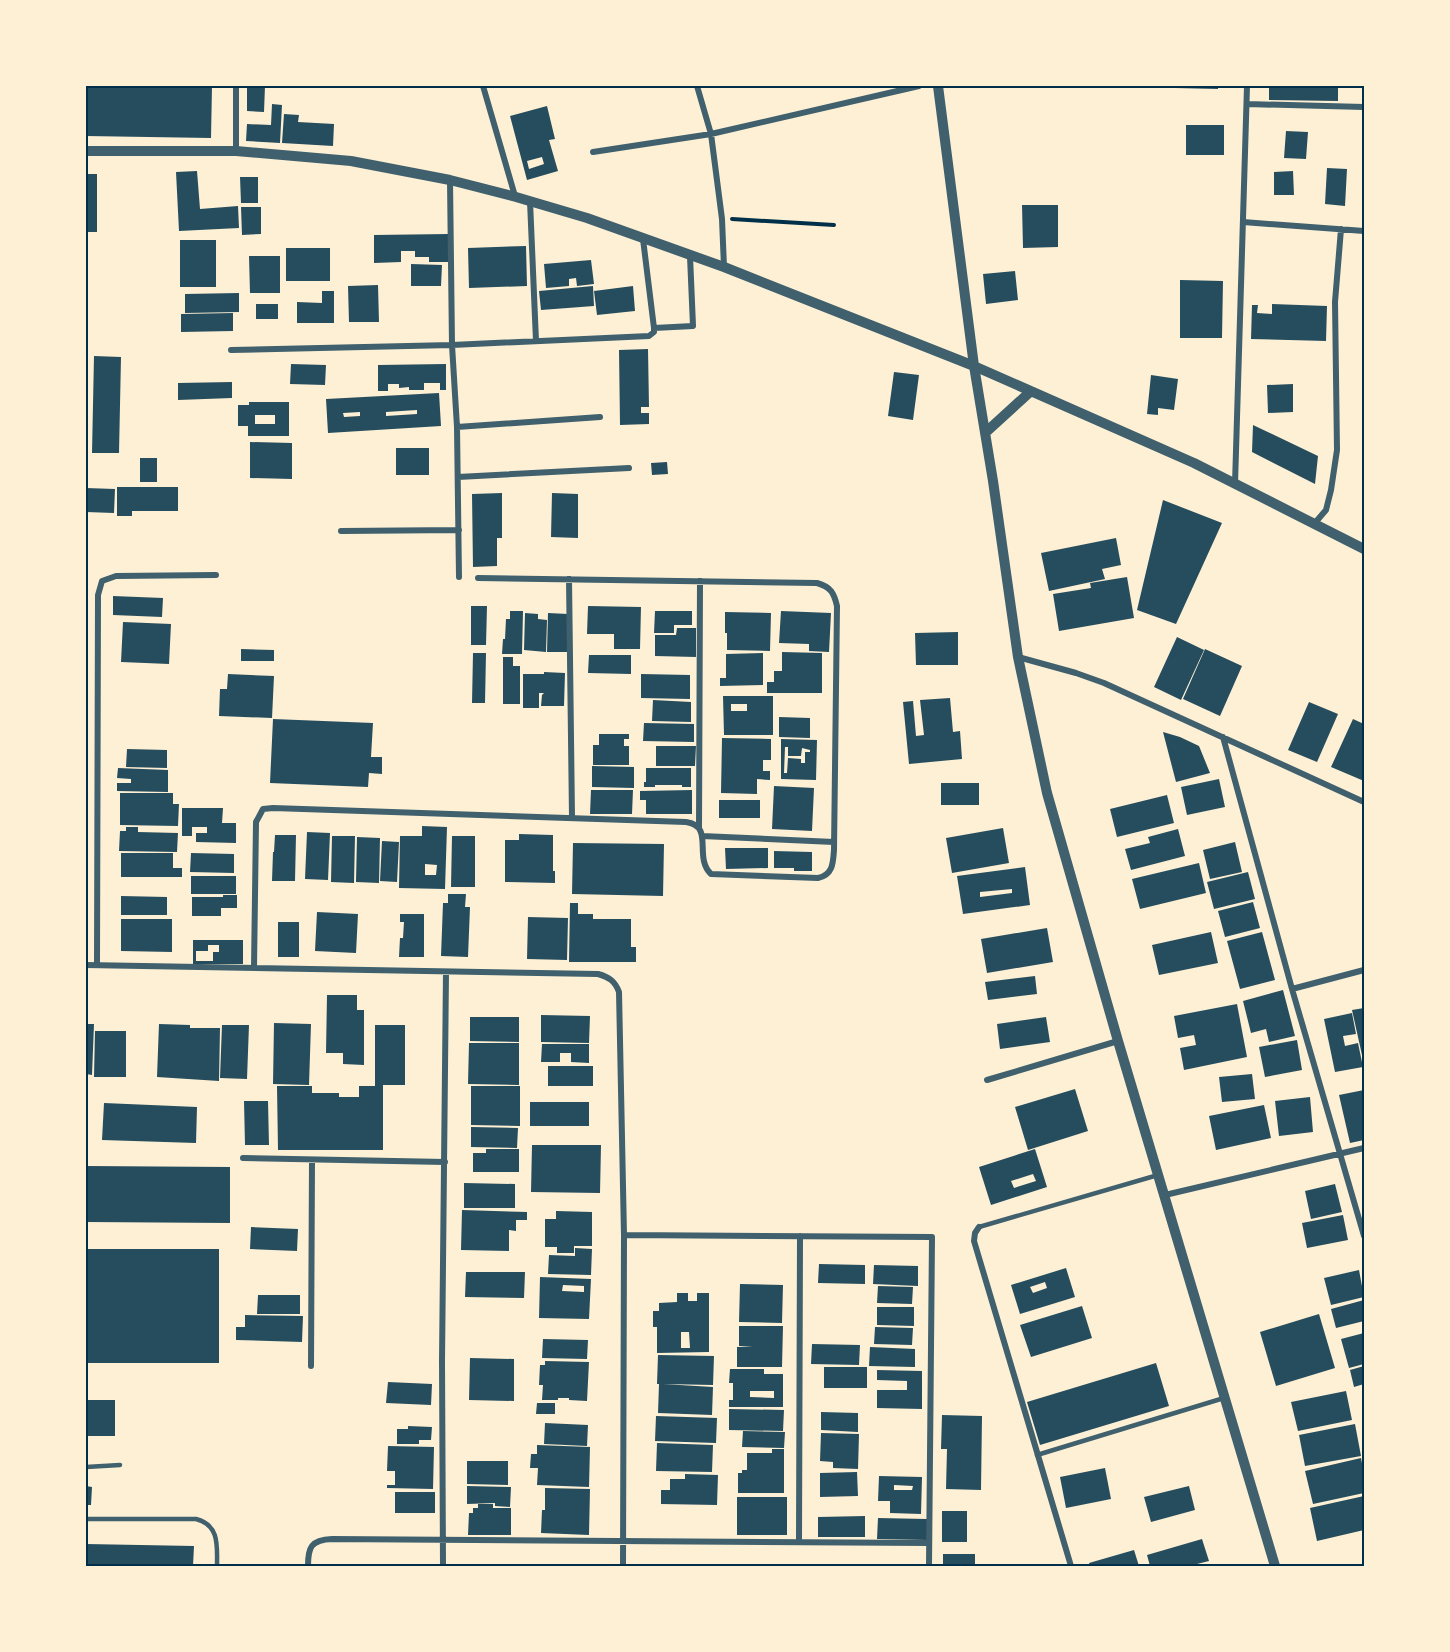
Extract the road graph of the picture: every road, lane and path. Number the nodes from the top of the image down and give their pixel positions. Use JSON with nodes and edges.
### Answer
{"nodes":[{"id":1,"x":236,"y":86,"type":"edge"},
{"id":2,"x":483,"y":86,"type":"edge"},
{"id":3,"x":697,"y":86,"type":"edge"},
{"id":4,"x":919,"y":86,"type":"edge"},
{"id":5,"x":938,"y":86,"type":"edge"},
{"id":6,"x":1247,"y":86,"type":"edge"},
{"id":7,"x":1247,"y":104,"type":"junction"},
{"id":8,"x":1365,"y":107,"type":"edge"},
{"id":9,"x":711,"y":134,"type":"junction"},
{"id":10,"x":86,"y":151,"type":"edge"},
{"id":11,"x":236,"y":151,"type":"junction"},
{"id":12,"x":593,"y":152,"type":"dead end"},
{"id":13,"x":450,"y":180,"type":"junction"},
{"id":14,"x":516,"y":197,"type":"junction"},
{"id":15,"x":530,"y":201,"type":"junction"},
{"id":16,"x":722,"y":219,"type":"junction"},
{"id":17,"x":1243,"y":222,"type":"junction"},
{"id":18,"x":834,"y":225,"type":"dead end"},
{"id":19,"x":1341,"y":229,"type":"junction"},
{"id":20,"x":1365,"y":231,"type":"edge"},
{"id":21,"x":643,"y":239,"type":"junction"},
{"id":22,"x":690,"y":255,"type":"junction"},
{"id":23,"x":724,"y":267,"type":"junction"},
{"id":24,"x":654,"y":328,"type":"junction"},
{"id":25,"x":536,"y":341,"type":"junction"},
{"id":26,"x":452,"y":345,"type":"junction"},
{"id":27,"x":231,"y":350,"type":"dead end"},
{"id":28,"x":974,"y":366,"type":"junction"},
{"id":29,"x":1032,"y":391,"type":"junction"},
{"id":30,"x":600,"y":417,"type":"dead end"},
{"id":31,"x":457,"y":427,"type":"junction"},
{"id":32,"x":985,"y":433,"type":"junction"},
{"id":33,"x":629,"y":468,"type":"dead end"},
{"id":34,"x":458,"y":477,"type":"junction"},
{"id":35,"x":1234,"y":484,"type":"junction"},
{"id":36,"x":1314,"y":524,"type":"junction"},
{"id":37,"x":459,"y":530,"type":"junction"},
{"id":38,"x":341,"y":531,"type":"dead end"},
{"id":39,"x":1365,"y":549,"type":"edge"},
{"id":40,"x":216,"y":575,"type":"dead end"},
{"id":41,"x":459,"y":577,"type":"dead end"},
{"id":42,"x":478,"y":578,"type":"dead end"},
{"id":43,"x":569,"y":579,"type":"junction"},
{"id":44,"x":700,"y":581,"type":"junction"},
{"id":45,"x":1018,"y":657,"type":"junction"},
{"id":46,"x":1223,"y":737,"type":"junction"},
{"id":47,"x":1365,"y":802,"type":"edge"},
{"id":48,"x":572,"y":817,"type":"junction"},
{"id":49,"x":699,"y":828,"type":"junction"},
{"id":50,"x":702,"y":836,"type":"junction"},
{"id":51,"x":834,"y":842,"type":"junction"},
{"id":52,"x":86,"y":965,"type":"edge"},
{"id":53,"x":97,"y":965,"type":"junction"},
{"id":54,"x":254,"y":968,"type":"junction"},
{"id":55,"x":1365,"y":970,"type":"edge"},
{"id":56,"x":446,"y":972,"type":"junction"},
{"id":57,"x":1292,"y":989,"type":"junction"},
{"id":58,"x":1118,"y":1041,"type":"junction"},
{"id":59,"x":987,"y":1080,"type":"dead end"},
{"id":60,"x":1365,"y":1148,"type":"edge"},
{"id":61,"x":1341,"y":1154,"type":"junction"},
{"id":62,"x":243,"y":1158,"type":"dead end"},
{"id":63,"x":312,"y":1160,"type":"junction"},
{"id":64,"x":445,"y":1162,"type":"junction"},
{"id":65,"x":1159,"y":1174,"type":"junction"},
{"id":66,"x":1165,"y":1195,"type":"junction"},
{"id":67,"x":979,"y":1227,"type":"joint"},
{"id":68,"x":624,"y":1235,"type":"junction"},
{"id":69,"x":800,"y":1236,"type":"junction"},
{"id":70,"x":1365,"y":1236,"type":"edge"},
{"id":71,"x":311,"y":1366,"type":"dead end"},
{"id":72,"x":1224,"y":1398,"type":"junction"},
{"id":73,"x":1037,"y":1455,"type":"junction"},
{"id":74,"x":120,"y":1465,"type":"dead end"},
{"id":75,"x":86,"y":1467,"type":"edge"},
{"id":76,"x":86,"y":1519,"type":"edge"},
{"id":77,"x":443,"y":1539,"type":"junction"},
{"id":78,"x":623,"y":1540,"type":"junction"},
{"id":79,"x":799,"y":1541,"type":"junction"},
{"id":80,"x":929,"y":1543,"type":"junction"},
{"id":81,"x":217,"y":1566,"type":"edge"},
{"id":82,"x":308,"y":1566,"type":"edge"},
{"id":83,"x":443,"y":1566,"type":"edge"},
{"id":84,"x":623,"y":1566,"type":"edge"},
{"id":85,"x":929,"y":1566,"type":"edge"},
{"id":86,"x":1071,"y":1566,"type":"edge"},
{"id":87,"x":1275,"y":1566,"type":"edge"}],
"edges":[{"from":1,"to":11,"type":"street"},
{"from":2,"to":14,"type":"street"},
{"from":3,"to":9,"type":"street"},
{"from":4,"to":9,"type":"street"},
{"from":5,"to":28,"type":"street"},
{"from":6,"to":7,"type":"street"},
{"from":7,"to":8,"type":"street"},
{"from":7,"to":17,"type":"street"},
{"from":9,"to":12,"type":"street"},
{"from":9,"to":16,"type":"street"},
{"from":10,"to":11,"type":"street"},
{"from":11,"to":13,"type":"street"},
{"from":13,"to":14,"type":"street"},
{"from":13,"to":26,"type":"street"},
{"from":14,"to":15,"type":"street"},
{"from":15,"to":21,"type":"street"},
{"from":15,"to":25,"type":"street"},
{"from":16,"to":18,"type":"path"},
{"from":16,"to":23,"type":"street"},
{"from":17,"to":19,"type":"street"},
{"from":17,"to":35,"type":"street"},
{"from":19,"to":20,"type":"street"},
{"from":19,"to":36,"type":"street"},
{"from":21,"to":22,"type":"street"},
{"from":21,"to":24,"type":"street"},
{"from":22,"to":23,"type":"street"},
{"from":22,"to":24,"type":"street"},
{"from":23,"to":28,"type":"street"},
{"from":24,"to":25,"type":"street"},
{"from":25,"to":26,"type":"street"},
{"from":26,"to":27,"type":"street"},
{"from":26,"to":31,"type":"street"},
{"from":28,"to":29,"type":"street"},
{"from":28,"to":32,"type":"street"},
{"from":29,"to":32,"type":"street"},
{"from":29,"to":35,"type":"street"},
{"from":30,"to":31,"type":"street"},
{"from":31,"to":34,"type":"street"},
{"from":32,"to":45,"type":"street"},
{"from":33,"to":34,"type":"street"},
{"from":34,"to":37,"type":"street"},
{"from":35,"to":36,"type":"street"},
{"from":36,"to":39,"type":"street"},
{"from":37,"to":38,"type":"street"},
{"from":37,"to":41,"type":"street"},
{"from":40,"to":53,"type":"street"},
{"from":42,"to":43,"type":"street"},
{"from":43,"to":44,"type":"street"},
{"from":43,"to":48,"type":"street"},
{"from":44,"to":49,"type":"street"},
{"from":44,"to":51,"type":"street"},
{"from":45,"to":46,"type":"street"},
{"from":45,"to":58,"type":"street"},
{"from":46,"to":47,"type":"street"},
{"from":46,"to":57,"type":"street"},
{"from":48,"to":49,"type":"street"},
{"from":48,"to":54,"type":"street"},
{"from":49,"to":50,"type":"street"},
{"from":50,"to":51,"type":"street"},
{"from":50,"to":51,"type":"street"},
{"from":52,"to":53,"type":"street"},
{"from":53,"to":54,"type":"street"},
{"from":54,"to":56,"type":"street"},
{"from":55,"to":57,"type":"street"},
{"from":56,"to":64,"type":"street"},
{"from":56,"to":68,"type":"street"},
{"from":57,"to":61,"type":"street"},
{"from":58,"to":59,"type":"street"},
{"from":58,"to":65,"type":"street"},
{"from":60,"to":61,"type":"street"},
{"from":61,"to":66,"type":"street"},
{"from":61,"to":70,"type":"street"},
{"from":62,"to":63,"type":"street"},
{"from":63,"to":64,"type":"street"},
{"from":63,"to":71,"type":"street"},
{"from":64,"to":77,"type":"street"},
{"from":65,"to":66,"type":"street"},
{"from":65,"to":67,"type":"lane"},
{"from":66,"to":72,"type":"street"},
{"from":67,"to":73,"type":"street"},
{"from":68,"to":69,"type":"street"},
{"from":68,"to":78,"type":"street"},
{"from":69,"to":79,"type":"street"},
{"from":69,"to":80,"type":"street"},
{"from":72,"to":73,"type":"lane"},
{"from":72,"to":87,"type":"street"},
{"from":73,"to":86,"type":"street"},
{"from":74,"to":75,"type":"lane"},
{"from":76,"to":81,"type":"lane"},
{"from":77,"to":78,"type":"street"},
{"from":77,"to":82,"type":"street"},
{"from":77,"to":83,"type":"street"},
{"from":78,"to":79,"type":"street"},
{"from":78,"to":84,"type":"street"},
{"from":79,"to":80,"type":"street"},
{"from":80,"to":85,"type":"street"}]}
